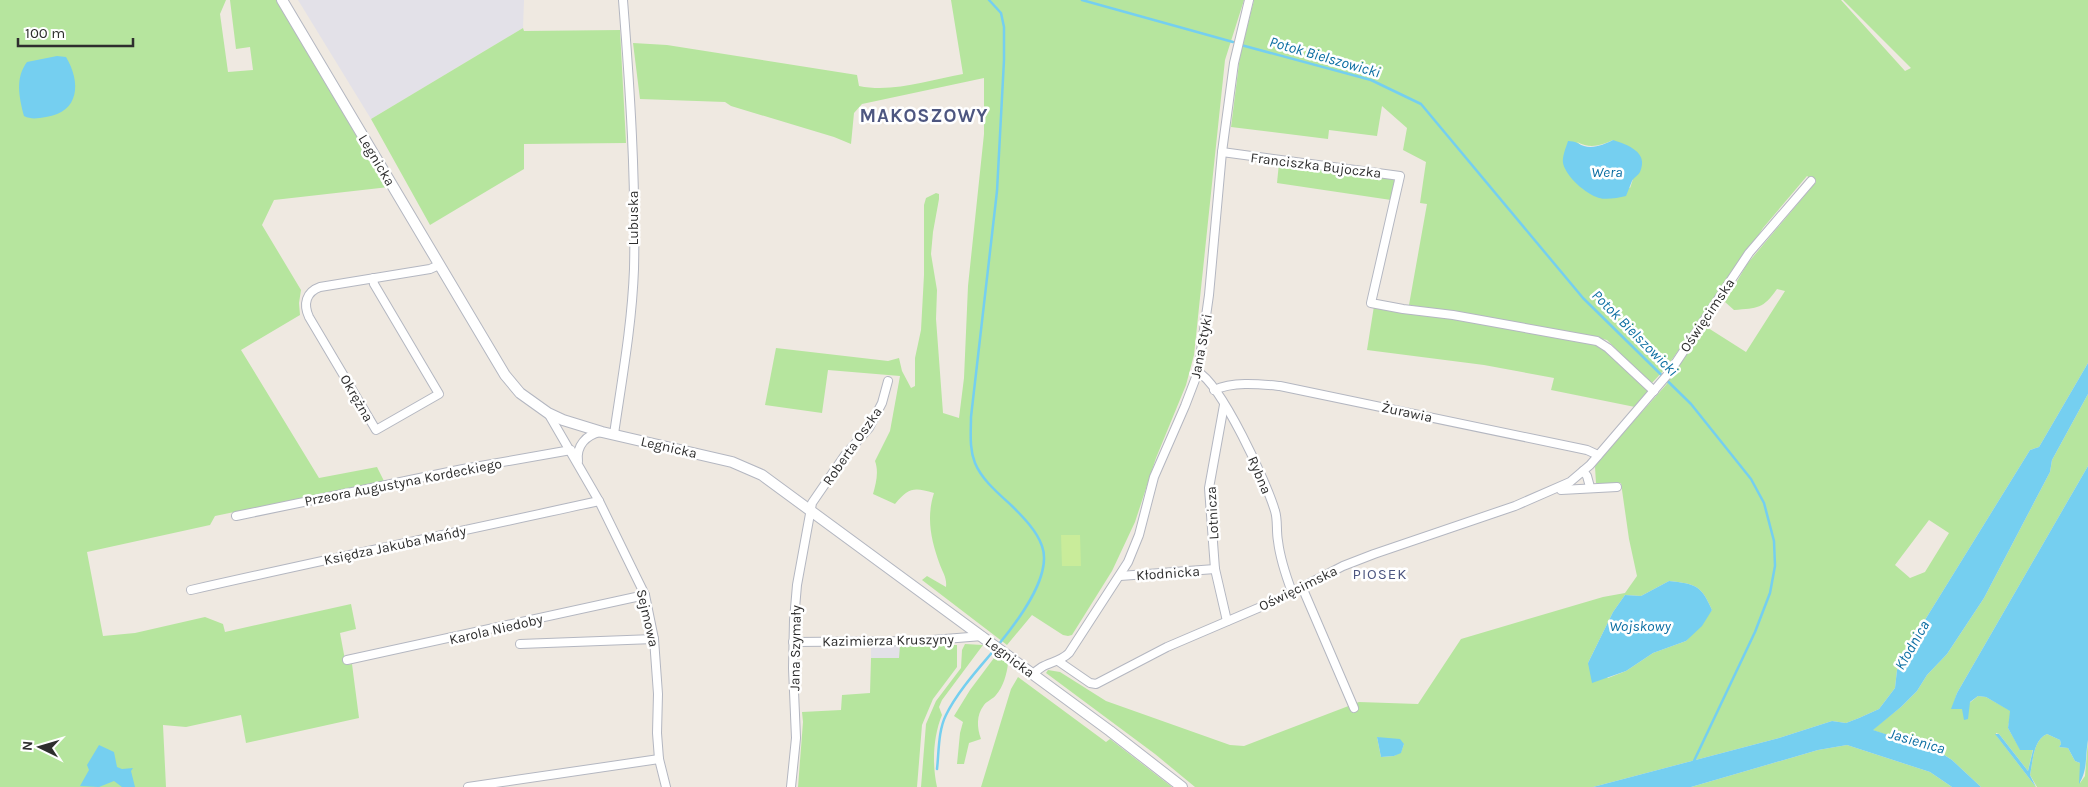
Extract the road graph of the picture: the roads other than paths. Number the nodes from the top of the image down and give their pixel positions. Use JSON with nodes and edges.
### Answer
{"nodes":[{"id":1,"x":282,"y":0,"type":"edge"},
{"id":2,"x":623,"y":0,"type":"edge"},
{"id":3,"x":1249,"y":0,"type":"edge"},
{"id":4,"x":1222,"y":152,"type":"junction"},
{"id":5,"x":1811,"y":180,"type":"dead end"},
{"id":6,"x":439,"y":265,"type":"junction"},
{"id":7,"x":373,"y":278,"type":"junction"},
{"id":8,"x":1198,"y":372,"type":"junction"},
{"id":9,"x":888,"y":381,"type":"dead end"},
{"id":10,"x":1214,"y":390,"type":"junction"},
{"id":11,"x":1654,"y":391,"type":"junction"},
{"id":12,"x":1224,"y":405,"type":"junction"},
{"id":13,"x":548,"y":413,"type":"junction"},
{"id":14,"x":602,"y":432,"type":"junction"},
{"id":15,"x":614,"y":434,"type":"junction"},
{"id":16,"x":571,"y":450,"type":"junction"},
{"id":17,"x":1598,"y":455,"type":"junction"},
{"id":18,"x":578,"y":463,"type":"junction"},
{"id":19,"x":1583,"y":471,"type":"junction"},
{"id":20,"x":1617,"y":487,"type":"dead end"},
{"id":21,"x":1590,"y":488,"type":"junction"},
{"id":22,"x":1550,"y":493,"type":"junction"},
{"id":23,"x":599,"y":501,"type":"junction"},
{"id":24,"x":811,"y":510,"type":"junction"},
{"id":25,"x":236,"y":516,"type":"dead end"},
{"id":26,"x":1215,"y":569,"type":"junction"},
{"id":27,"x":1120,"y":576,"type":"junction"},
{"id":28,"x":1302,"y":587,"type":"junction"},
{"id":29,"x":191,"y":590,"type":"dead end"},
{"id":30,"x":1292,"y":592,"type":"junction"},
{"id":31,"x":645,"y":595,"type":"junction"},
{"id":32,"x":1228,"y":621,"type":"junction"},
{"id":33,"x":654,"y":638,"type":"junction"},
{"id":34,"x":985,"y":638,"type":"junction"},
{"id":35,"x":793,"y":642,"type":"junction"},
{"id":36,"x":520,"y":644,"type":"dead end"},
{"id":37,"x":347,"y":660,"type":"dead end"},
{"id":38,"x":1058,"y":661,"type":"junction"},
{"id":39,"x":1033,"y":675,"type":"junction"},
{"id":40,"x":1354,"y":708,"type":"dead end"},
{"id":41,"x":659,"y":758,"type":"junction"},
{"id":42,"x":468,"y":787,"type":"edge"},
{"id":43,"x":666,"y":787,"type":"edge"},
{"id":44,"x":792,"y":787,"type":"edge"},
{"id":45,"x":1182,"y":787,"type":"edge"}],
"edges":[{"from":1,"to":6,"type":"main road","name":"Legnicka"},
{"from":2,"to":15,"type":"street","name":"Lubuska"},
{"from":3,"to":4,"type":"street","name":"Jana Styki"},
{"from":4,"to":8,"type":"street","name":"Jana Styki"},
{"from":4,"to":11,"type":"street","name":"Franciszka Bujoczka"},
{"from":5,"to":11,"type":"street","name":"Oświęcimska"},
{"from":6,"to":7,"type":"street","name":"Okrężna"},
{"from":6,"to":13,"type":"main road","name":"Legnicka"},
{"from":7,"to":7,"type":"street","name":"Okrężna"},
{"from":8,"to":10,"type":"street","name":"Rybna"},
{"from":8,"to":27,"type":"street","name":"Jana Styki"},
{"from":9,"to":24,"type":"street","name":"Roberta Oszka"},
{"from":10,"to":12,"type":"street","name":"Rybna"},
{"from":10,"to":17,"type":"street","name":"Żurawia"},
{"from":11,"to":17,"type":"street","name":"Oświęcimska"},
{"from":12,"to":26,"type":"street","name":"Lotnicza"},
{"from":12,"to":30,"type":"street","name":"Rybna"},
{"from":13,"to":14,"type":"main road","name":"Legnicka"},
{"from":13,"to":16,"type":"street","name":"Sejmowa"},
{"from":14,"to":15,"type":"main road","name":"Legnicka"},
{"from":14,"to":18,"type":"street"},
{"from":15,"to":24,"type":"main road","name":"Legnicka"},
{"from":16,"to":18,"type":"street","name":"Sejmowa"},
{"from":16,"to":25,"type":"street","name":"Przeora Augustyna Kordeckiego"},
{"from":17,"to":19,"type":"street","name":"Oświęcimska"},
{"from":18,"to":23,"type":"street","name":"Sejmowa"},
{"from":19,"to":21,"type":"street"},
{"from":19,"to":22,"type":"street","name":"Oświęcimska"},
{"from":20,"to":21,"type":"street","name":"Oświęcimska"},
{"from":21,"to":22,"type":"street","name":"Oświęcimska"},
{"from":22,"to":28,"type":"street","name":"Oświęcimska"},
{"from":23,"to":29,"type":"street","name":"Księdza Jakuba Mańdy"},
{"from":23,"to":31,"type":"street","name":"Sejmowa"},
{"from":24,"to":34,"type":"main road","name":"Legnicka"},
{"from":24,"to":35,"type":"street","name":"Jana Szymały"},
{"from":26,"to":27,"type":"street","name":"Kłodnicka"},
{"from":26,"to":32,"type":"street","name":"Lotnicza"},
{"from":27,"to":38,"type":"street","name":"Jana Styki"},
{"from":28,"to":30,"type":"street","name":"Oświęcimska"},
{"from":28,"to":40,"type":"street"},
{"from":30,"to":32,"type":"street","name":"Oświęcimska"},
{"from":31,"to":33,"type":"street","name":"Sejmowa"},
{"from":31,"to":37,"type":"street","name":"Karola Niedoby"},
{"from":32,"to":38,"type":"street","name":"Oświęcimska"},
{"from":33,"to":36,"type":"street","name":"Karola Niedoby"},
{"from":33,"to":41,"type":"street","name":"Sejmowa"},
{"from":34,"to":35,"type":"street","name":"Kazimierza Kruszyny"},
{"from":34,"to":39,"type":"main road","name":"Legnicka"},
{"from":35,"to":44,"type":"street","name":"Jana Szymały"},
{"from":38,"to":39,"type":"street","name":"Jana Styki"},
{"from":39,"to":45,"type":"main road","name":"Legnicka"},
{"from":41,"to":42,"type":"street"},
{"from":41,"to":43,"type":"street","name":"Sejmowa"}]}
